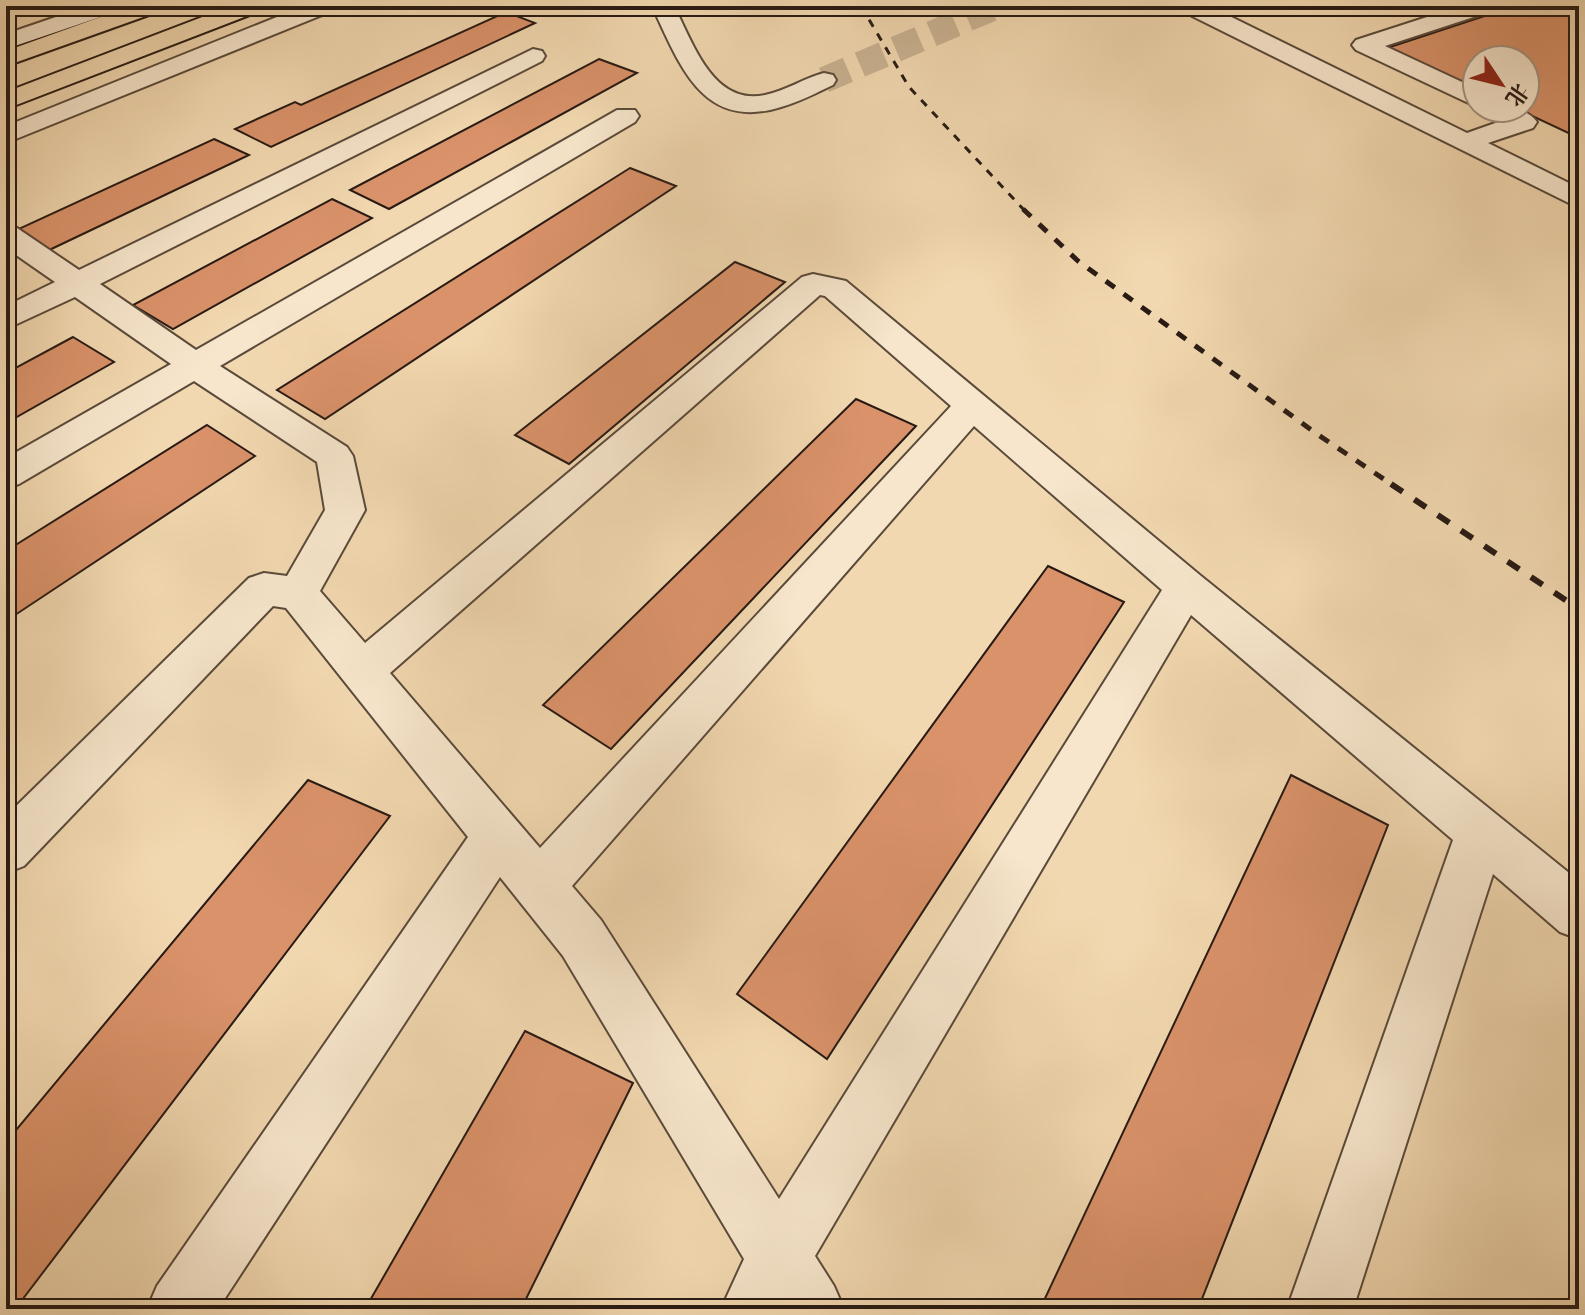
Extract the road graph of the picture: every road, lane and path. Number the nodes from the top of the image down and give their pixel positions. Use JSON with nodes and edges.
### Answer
{"nodes":[{"id":1,"x":110,"y":6,"type":"edge"},
{"id":2,"x":221,"y":6,"type":"edge"},
{"id":3,"x":252,"y":6,"type":"edge"},
{"id":4,"x":324,"y":6,"type":"edge"},
{"id":5,"x":663,"y":6,"type":"edge"},
{"id":6,"x":1198,"y":6,"type":"edge"},
{"id":7,"x":1484,"y":6,"type":"edge"},
{"id":8,"x":161,"y":9,"type":"edge"},
{"id":9,"x":6,"y":42,"type":"edge"},
{"id":10,"x":1338,"y":54,"type":"junction"},
{"id":11,"x":533,"y":56,"type":"dead end"},
{"id":12,"x":6,"y":59,"type":"edge"},
{"id":13,"x":6,"y":73,"type":"edge"},
{"id":14,"x":824,"y":80,"type":"tunnel mouth"},
{"id":15,"x":6,"y":88,"type":"edge"},
{"id":16,"x":1461,"y":94,"type":"edge"},
{"id":17,"x":6,"y":101,"type":"edge"},
{"id":18,"x":626,"y":116,"type":"dead end"},
{"id":19,"x":1518,"y":124,"type":"edge"},
{"id":20,"x":6,"y":135,"type":"edge"},
{"id":21,"x":1466,"y":142,"type":"junction"},
{"id":22,"x":1579,"y":199,"type":"edge"},
{"id":23,"x":6,"y":234,"type":"edge"},
{"id":24,"x":77,"y":283,"type":"junction"},
{"id":25,"x":6,"y":319,"type":"edge"},
{"id":26,"x":195,"y":365,"type":"junction"},
{"id":27,"x":972,"y":406,"type":"junction"},
{"id":28,"x":6,"y":475,"type":"edge"},
{"id":29,"x":1186,"y":587,"type":"junction"},
{"id":30,"x":298,"y":593,"type":"junction"},
{"id":31,"x":362,"y":671,"type":"junction"},
{"id":32,"x":1481,"y":832,"type":"junction"},
{"id":33,"x":498,"y":836,"type":"junction"},
{"id":34,"x":6,"y":850,"type":"edge"},
{"id":35,"x":539,"y":886,"type":"junction"},
{"id":36,"x":1579,"y":914,"type":"edge"},
{"id":37,"x":779,"y":1256,"type":"junction"},
{"id":38,"x":180,"y":1309,"type":"edge"},
{"id":39,"x":754,"y":1309,"type":"edge"},
{"id":40,"x":811,"y":1309,"type":"edge"},
{"id":41,"x":1320,"y":1309,"type":"edge"}],
"edges":[{"from":1,"to":9,"type":"street"},
{"from":2,"to":15,"type":"main road"},
{"from":3,"to":17,"type":"main road"},
{"from":4,"to":20,"type":"street"},
{"from":5,"to":14,"type":"street"},
{"from":6,"to":10,"type":"street"},
{"from":7,"to":10,"type":"street"},
{"from":8,"to":12,"type":"main road"},
{"from":8,"to":13,"type":"main road"},
{"from":10,"to":16,"type":"street"},
{"from":10,"to":21,"type":"street"},
{"from":11,"to":24,"type":"street"},
{"from":18,"to":26,"type":"street"},
{"from":19,"to":21,"type":"street"},
{"from":21,"to":22,"type":"street"},
{"from":23,"to":24,"type":"street"},
{"from":24,"to":25,"type":"street"},
{"from":24,"to":26,"type":"street"},
{"from":26,"to":28,"type":"street"},
{"from":26,"to":30,"type":"street"},
{"from":27,"to":29,"type":"street"},
{"from":27,"to":31,"type":"street"},
{"from":27,"to":35,"type":"street"},
{"from":29,"to":32,"type":"street"},
{"from":29,"to":37,"type":"street"},
{"from":30,"to":31,"type":"street"},
{"from":30,"to":34,"type":"street"},
{"from":31,"to":33,"type":"street"},
{"from":32,"to":36,"type":"street"},
{"from":32,"to":41,"type":"street"},
{"from":33,"to":35,"type":"street"},
{"from":33,"to":38,"type":"street"},
{"from":35,"to":37,"type":"street"},
{"from":37,"to":39,"type":"street"},
{"from":37,"to":40,"type":"street"}]}
